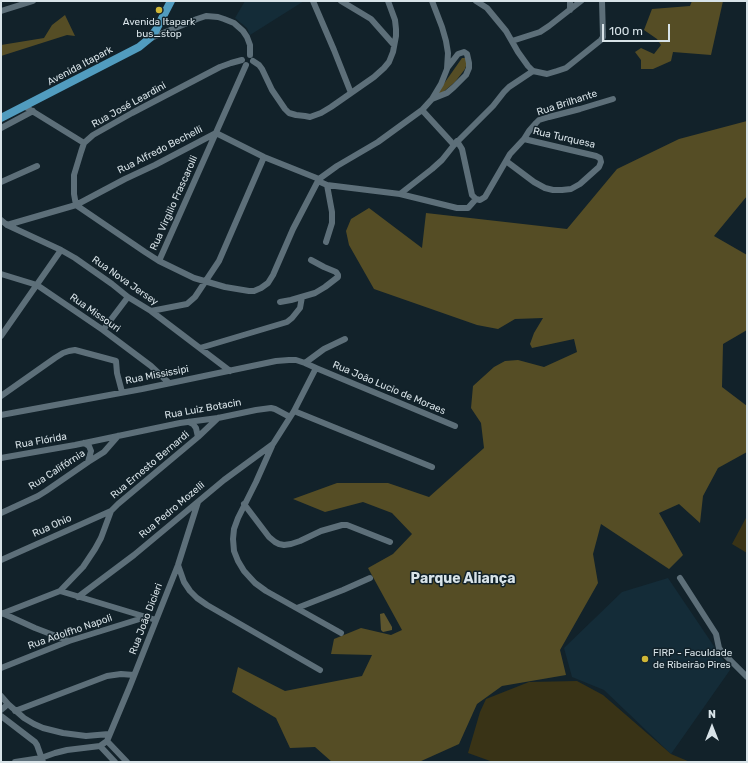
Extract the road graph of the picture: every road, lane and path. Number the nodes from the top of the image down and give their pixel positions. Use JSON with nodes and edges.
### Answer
{"nodes":[{"id":1,"x":33,"y":1,"type":"edge"},
{"id":2,"x":171,"y":1,"type":"edge"},
{"id":3,"x":313,"y":1,"type":"edge"},
{"id":4,"x":341,"y":1,"type":"edge"},
{"id":5,"x":388,"y":1,"type":"edge"},
{"id":6,"x":432,"y":1,"type":"edge"},
{"id":7,"x":476,"y":1,"type":"edge"},
{"id":8,"x":570,"y":1,"type":"edge"},
{"id":9,"x":581,"y":1,"type":"edge"},
{"id":10,"x":602,"y":1,"type":"edge"},
{"id":11,"x":570,"y":10,"type":"junction"},
{"id":12,"x":1,"y":11,"type":"edge"},
{"id":13,"x":150,"y":38,"type":"junction"},
{"id":14,"x":512,"y":42,"type":"junction"},
{"id":15,"x":394,"y":45,"type":"junction"},
{"id":16,"x":251,"y":58,"type":"junction"},
{"id":17,"x":244,"y":62,"type":"junction"},
{"id":18,"x":447,"y":69,"type":"junction"},
{"id":19,"x":533,"y":71,"type":"junction"},
{"id":20,"x":351,"y":93,"type":"junction"},
{"id":21,"x":613,"y":98,"type":"dead end"},
{"id":22,"x":432,"y":99,"type":"junction"},
{"id":23,"x":24,"y":106,"type":"junction"},
{"id":24,"x":422,"y":110,"type":"junction"},
{"id":25,"x":33,"y":111,"type":"junction"},
{"id":26,"x":1,"y":118,"type":"edge"},
{"id":27,"x":1,"y":128,"type":"edge"},
{"id":28,"x":216,"y":133,"type":"junction"},
{"id":29,"x":524,"y":139,"type":"junction"},
{"id":30,"x":455,"y":143,"type":"junction"},
{"id":31,"x":84,"y":144,"type":"junction"},
{"id":32,"x":264,"y":157,"type":"junction"},
{"id":33,"x":506,"y":161,"type":"junction"},
{"id":34,"x":37,"y":166,"type":"dead end"},
{"id":35,"x":319,"y":180,"type":"junction"},
{"id":36,"x":1,"y":182,"type":"edge"},
{"id":37,"x":327,"y":186,"type":"junction"},
{"id":38,"x":400,"y":194,"type":"junction"},
{"id":39,"x":474,"y":197,"type":"junction"},
{"id":40,"x":76,"y":205,"type":"junction"},
{"id":41,"x":1,"y":220,"type":"edge"},
{"id":42,"x":7,"y":225,"type":"junction"},
{"id":43,"x":326,"y":242,"type":"dead end"},
{"id":44,"x":60,"y":250,"type":"junction"},
{"id":45,"x":311,"y":260,"type":"dead end"},
{"id":46,"x":159,"y":261,"type":"junction"},
{"id":47,"x":1,"y":274,"type":"edge"},
{"id":48,"x":205,"y":281,"type":"junction"},
{"id":49,"x":37,"y":285,"type":"junction"},
{"id":50,"x":128,"y":297,"type":"junction"},
{"id":51,"x":302,"y":297,"type":"junction"},
{"id":52,"x":280,"y":302,"type":"dead end"},
{"id":53,"x":151,"y":310,"type":"junction"},
{"id":54,"x":103,"y":330,"type":"junction"},
{"id":55,"x":1,"y":336,"type":"edge"},
{"id":56,"x":345,"y":339,"type":"dead end"},
{"id":57,"x":200,"y":348,"type":"junction"},
{"id":58,"x":305,"y":363,"type":"junction"},
{"id":59,"x":316,"y":368,"type":"junction"},
{"id":60,"x":230,"y":371,"type":"junction"},
{"id":61,"x":169,"y":383,"type":"junction"},
{"id":62,"x":122,"y":392,"type":"junction"},
{"id":63,"x":1,"y":396,"type":"edge"},
{"id":64,"x":294,"y":411,"type":"junction"},
{"id":65,"x":1,"y":415,"type":"edge"},
{"id":66,"x":290,"y":417,"type":"junction"},
{"id":67,"x":218,"y":418,"type":"junction"},
{"id":68,"x":189,"y":422,"type":"junction"},
{"id":69,"x":455,"y":426,"type":"dead end"},
{"id":70,"x":118,"y":436,"type":"junction"},
{"id":71,"x":198,"y":437,"type":"junction"},
{"id":72,"x":84,"y":443,"type":"junction"},
{"id":73,"x":273,"y":444,"type":"junction"},
{"id":74,"x":1,"y":458,"type":"edge"},
{"id":75,"x":88,"y":462,"type":"junction"},
{"id":76,"x":432,"y":467,"type":"dead end"},
{"id":77,"x":198,"y":502,"type":"junction"},
{"id":78,"x":244,"y":504,"type":"junction"},
{"id":79,"x":111,"y":511,"type":"junction"},
{"id":80,"x":1,"y":513,"type":"edge"},
{"id":81,"x":390,"y":542,"type":"dead end"},
{"id":82,"x":1,"y":560,"type":"edge"},
{"id":83,"x":178,"y":565,"type":"junction"},
{"id":84,"x":370,"y":578,"type":"dead end"},
{"id":85,"x":680,"y":578,"type":"dead end"},
{"id":86,"x":60,"y":591,"type":"junction"},
{"id":87,"x":78,"y":597,"type":"junction"},
{"id":88,"x":297,"y":608,"type":"junction"},
{"id":89,"x":1,"y":614,"type":"edge"},
{"id":90,"x":146,"y":617,"type":"junction"},
{"id":91,"x":156,"y":620,"type":"junction"},
{"id":92,"x":341,"y":633,"type":"dead end"},
{"id":93,"x":69,"y":641,"type":"junction"},
{"id":94,"x":1,"y":668,"type":"edge"},
{"id":95,"x":320,"y":670,"type":"dead end"},
{"id":96,"x":134,"y":675,"type":"junction"},
{"id":97,"x":747,"y":677,"type":"edge"},
{"id":98,"x":1,"y":696,"type":"edge"},
{"id":99,"x":8,"y":704,"type":"junction"},
{"id":100,"x":1,"y":710,"type":"edge"},
{"id":101,"x":16,"y":711,"type":"junction"},
{"id":102,"x":1,"y":716,"type":"edge"},
{"id":103,"x":24,"y":718,"type":"junction"},
{"id":104,"x":15,"y":727,"type":"junction"},
{"id":105,"x":109,"y":734,"type":"junction"},
{"id":106,"x":106,"y":741,"type":"junction"},
{"id":107,"x":100,"y":746,"type":"junction"},
{"id":108,"x":42,"y":760,"type":"edge"},
{"id":109,"x":15,"y":762,"type":"edge"},
{"id":110,"x":115,"y":762,"type":"edge"},
{"id":111,"x":127,"y":762,"type":"edge"}],
"edges":[{"from":1,"to":12,"type":"street"},
{"from":2,"to":13,"type":"main road","name":"Avenida Itapark"},
{"from":3,"to":20,"type":"street"},
{"from":4,"to":15,"type":"street"},
{"from":5,"to":15,"type":"street"},
{"from":6,"to":18,"type":"street"},
{"from":7,"to":14,"type":"street"},
{"from":8,"to":11,"type":"street"},
{"from":9,"to":11,"type":"street"},
{"from":10,"to":19,"type":"street"},
{"from":11,"to":14,"type":"street"},
{"from":13,"to":16,"type":"street"},
{"from":13,"to":23,"type":"main road","name":"Avenida Itapark"},
{"from":14,"to":19,"type":"street"},
{"from":15,"to":20,"type":"street"},
{"from":16,"to":17,"type":"street"},
{"from":16,"to":17,"type":"street"},
{"from":16,"to":20,"type":"street"},
{"from":17,"to":28,"type":"street","name":"Rua Virgilio Frascarolli"},
{"from":17,"to":31,"type":"street","name":"Rua José Leardini"},
{"from":18,"to":22,"type":"street"},
{"from":18,"to":22,"type":"street"},
{"from":19,"to":30,"type":"street"},
{"from":21,"to":29,"type":"street","name":"Rua Brilhante"},
{"from":22,"to":24,"type":"street"},
{"from":23,"to":25,"type":"street"},
{"from":23,"to":26,"type":"main road","name":"Avenida Itapark"},
{"from":24,"to":30,"type":"street"},
{"from":24,"to":35,"type":"street"},
{"from":25,"to":27,"type":"street"},
{"from":25,"to":31,"type":"street"},
{"from":28,"to":32,"type":"street","name":"Rua Alfredo Bechelli"},
{"from":28,"to":40,"type":"street","name":"Rua Alfredo Bechelli"},
{"from":28,"to":46,"type":"street","name":"Rua Virgilio Frascarolli"},
{"from":29,"to":33,"type":"street","name":"Rua Brilhante"},
{"from":29,"to":33,"type":"street","name":"Rua Turquesa"},
{"from":30,"to":38,"type":"street"},
{"from":30,"to":39,"type":"street"},
{"from":31,"to":40,"type":"street"},
{"from":32,"to":35,"type":"street","name":"Rua Alfredo Bechelli"},
{"from":32,"to":48,"type":"street"},
{"from":33,"to":39,"type":"street","name":"Rua Brilhante"},
{"from":34,"to":36,"type":"street"},
{"from":35,"to":37,"type":"street","name":"Rua Alfredo Bechelli"},
{"from":35,"to":48,"type":"street"},
{"from":37,"to":38,"type":"street","name":"Rua Alfredo Bechelli"},
{"from":37,"to":43,"type":"street"},
{"from":38,"to":39,"type":"street","name":"Rua Alfredo Bechelli"},
{"from":40,"to":42,"type":"street","name":"Rua Alfredo Bechelli"},
{"from":40,"to":46,"type":"street"},
{"from":41,"to":42,"type":"street","name":"Rua Nova Jersey"},
{"from":42,"to":44,"type":"street","name":"Rua Nova Jersey"},
{"from":44,"to":49,"type":"street"},
{"from":44,"to":50,"type":"street","name":"Rua Nova Jersey"},
{"from":45,"to":51,"type":"street"},
{"from":46,"to":48,"type":"street"},
{"from":47,"to":49,"type":"street","name":"Rua Missouri"},
{"from":48,"to":53,"type":"street"},
{"from":49,"to":54,"type":"street","name":"Rua Missouri"},
{"from":49,"to":55,"type":"street"},
{"from":50,"to":53,"type":"street","name":"Rua Nova Jersey"},
{"from":50,"to":54,"type":"street"},
{"from":51,"to":52,"type":"street"},
{"from":51,"to":57,"type":"street"},
{"from":53,"to":57,"type":"street","name":"Rua Nova Jersey"},
{"from":54,"to":61,"type":"street","name":"Rua Missouri"},
{"from":56,"to":58,"type":"street"},
{"from":57,"to":60,"type":"street","name":"Rua Nova Jersey"},
{"from":58,"to":59,"type":"street","name":"Rua Mississipi"},
{"from":58,"to":60,"type":"street","name":"Rua Mississipi"},
{"from":59,"to":64,"type":"street","name":"Rua Pedro Mozelli"},
{"from":59,"to":69,"type":"street","name":"Rua João Lucio de Moraes"},
{"from":60,"to":61,"type":"street","name":"Rua Mississipi"},
{"from":61,"to":62,"type":"street","name":"Rua Mississipi"},
{"from":62,"to":63,"type":"street"},
{"from":62,"to":65,"type":"street","name":"Rua Mississipi"},
{"from":64,"to":66,"type":"street","name":"Rua Pedro Mozelli"},
{"from":64,"to":76,"type":"street"},
{"from":66,"to":67,"type":"street","name":"Rua Luiz Botacin"},
{"from":66,"to":73,"type":"street","name":"Rua Pedro Mozelli"},
{"from":67,"to":68,"type":"street","name":"Rua Luiz Botacin"},
{"from":67,"to":71,"type":"street","name":"Rua Ernesto Bernardi"},
{"from":68,"to":70,"type":"street","name":"Rua Luiz Botacin"},
{"from":68,"to":71,"type":"street"},
{"from":70,"to":72,"type":"street","name":"Rua Flórida"},
{"from":70,"to":75,"type":"street","name":"Rua Califórnia"},
{"from":71,"to":79,"type":"street","name":"Rua Ernesto Bernardi"},
{"from":72,"to":74,"type":"street","name":"Rua Flórida"},
{"from":72,"to":75,"type":"street"},
{"from":73,"to":77,"type":"street","name":"Rua Pedro Mozelli"},
{"from":73,"to":78,"type":"street"},
{"from":75,"to":80,"type":"street","name":"Rua Califórnia"},
{"from":77,"to":83,"type":"street","name":"Rua João Dicieri"},
{"from":77,"to":87,"type":"street","name":"Rua Pedro Mozelli"},
{"from":78,"to":81,"type":"street"},
{"from":78,"to":88,"type":"street"},
{"from":79,"to":82,"type":"street","name":"Rua Ohio"},
{"from":79,"to":86,"type":"street","name":"Rua Ernesto Bernardi"},
{"from":83,"to":91,"type":"street","name":"Rua João Dicieri"},
{"from":83,"to":95,"type":"street"},
{"from":84,"to":88,"type":"street"},
{"from":85,"to":97,"type":"street"},
{"from":86,"to":87,"type":"street"},
{"from":86,"to":89,"type":"street"},
{"from":87,"to":90,"type":"street"},
{"from":88,"to":92,"type":"street"},
{"from":89,"to":93,"type":"street"},
{"from":90,"to":91,"type":"street"},
{"from":90,"to":93,"type":"street","name":"Rua Adolfho Napoli"},
{"from":91,"to":96,"type":"street","name":"Rua João Dicieri"},
{"from":93,"to":94,"type":"street","name":"Rua Adolfho Napoli"},
{"from":96,"to":101,"type":"street"},
{"from":96,"to":105,"type":"street","name":"Rua João Dicieri"},
{"from":98,"to":99,"type":"street"},
{"from":99,"to":100,"type":"street"},
{"from":99,"to":101,"type":"street"},
{"from":101,"to":103,"type":"street"},
{"from":102,"to":104,"type":"street"},
{"from":103,"to":104,"type":"street"},
{"from":103,"to":105,"type":"street"},
{"from":104,"to":108,"type":"street"},
{"from":105,"to":106,"type":"street","name":"Rua João Dicieri"},
{"from":106,"to":107,"type":"street"},
{"from":106,"to":111,"type":"street"},
{"from":107,"to":108,"type":"street"},
{"from":107,"to":110,"type":"street"},
{"from":108,"to":109,"type":"street"}]}
